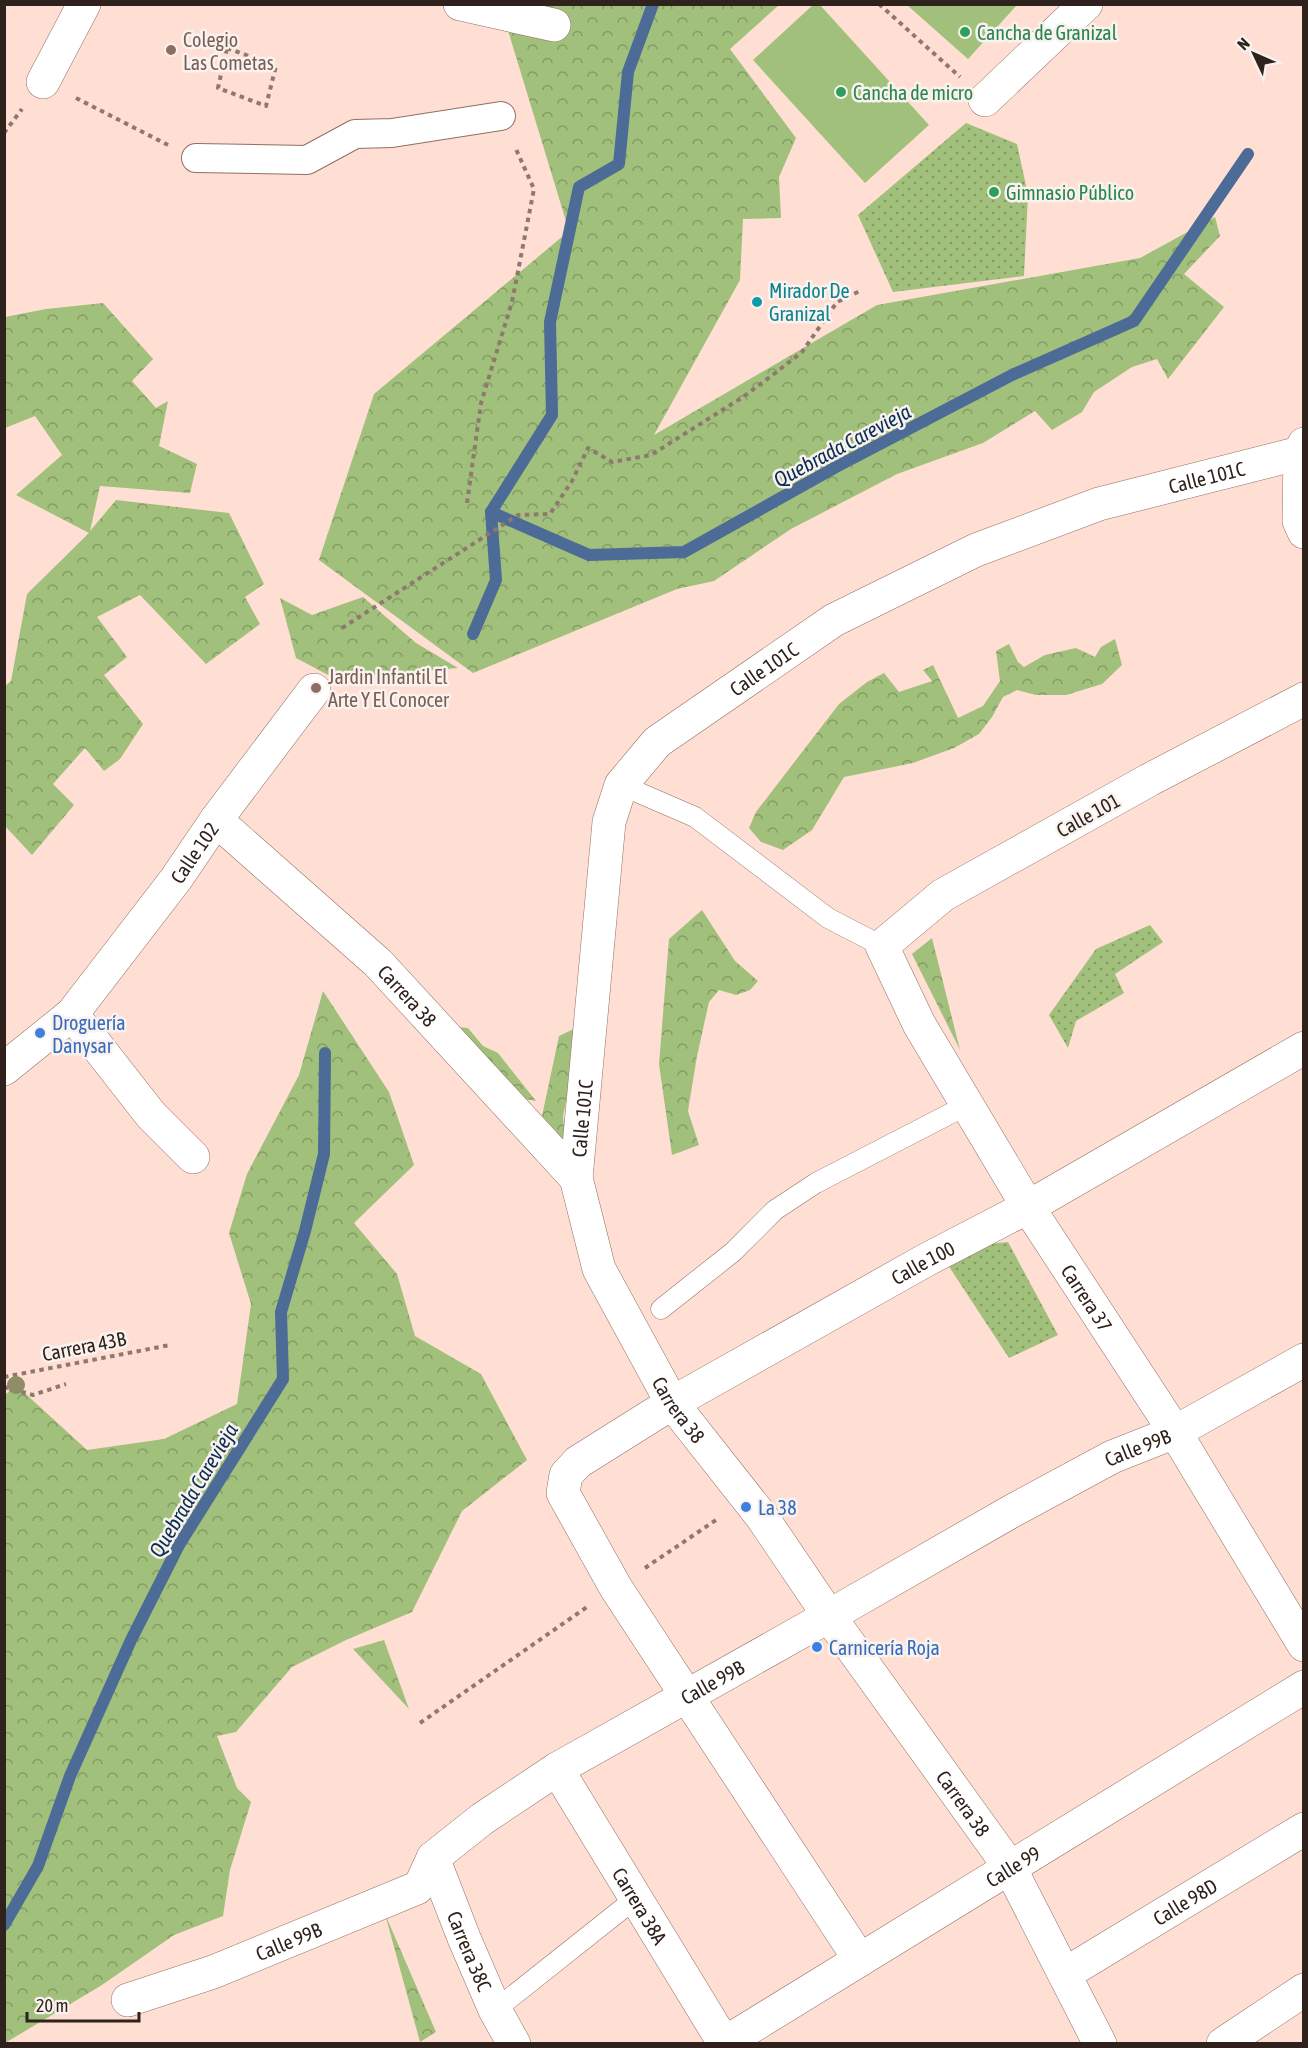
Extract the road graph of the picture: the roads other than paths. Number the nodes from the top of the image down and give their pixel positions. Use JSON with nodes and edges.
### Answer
{"nodes":[{"id":1,"x":84,"y":4,"type":"edge"},
{"id":2,"x":460,"y":4,"type":"edge"},
{"id":3,"x":1086,"y":4,"type":"edge"},
{"id":4,"x":504,"y":9,"type":"edge"},
{"id":5,"x":554,"y":25,"type":"dead end"},
{"id":6,"x":43,"y":82,"type":"road end"},
{"id":7,"x":985,"y":100,"type":"road end"},
{"id":8,"x":501,"y":116,"type":"road end"},
{"id":9,"x":196,"y":158,"type":"road end"},
{"id":10,"x":1302,"y":449,"type":"edge"},
{"id":11,"x":1304,"y":532,"type":"edge"},
{"id":12,"x":314,"y":690,"type":"dead end"},
{"id":13,"x":1304,"y":699,"type":"edge"},
{"id":14,"x":621,"y":785,"type":"junction"},
{"id":15,"x":216,"y":820,"type":"junction"},
{"id":16,"x":882,"y":946,"type":"junction"},
{"id":17,"x":72,"y":1014,"type":"junction"},
{"id":18,"x":1304,"y":1048,"type":"edge"},
{"id":19,"x":4,"y":1069,"type":"edge"},
{"id":20,"x":967,"y":1104,"type":"junction"},
{"id":21,"x":193,"y":1156,"type":"dead end"},
{"id":22,"x":576,"y":1178,"type":"junction"},
{"id":23,"x":1028,"y":1207,"type":"junction"},
{"id":24,"x":661,"y":1308,"type":"dead end"},
{"id":25,"x":1304,"y":1360,"type":"edge"},
{"id":26,"x":672,"y":1403,"type":"junction"},
{"id":27,"x":1175,"y":1432,"type":"junction"},
{"id":28,"x":830,"y":1616,"type":"junction"},
{"id":29,"x":1304,"y":1645,"type":"edge"},
{"id":30,"x":1304,"y":1687,"type":"edge"},
{"id":31,"x":686,"y":1696,"type":"junction"},
{"id":32,"x":557,"y":1769,"type":"junction"},
{"id":33,"x":1304,"y":1829,"type":"edge"},
{"id":34,"x":433,"y":1858,"type":"junction"},
{"id":35,"x":1010,"y":1866,"type":"junction"},
{"id":36,"x":636,"y":1898,"type":"junction"},
{"id":37,"x":860,"y":1960,"type":"junction"},
{"id":38,"x":1065,"y":1974,"type":"junction"},
{"id":39,"x":1304,"y":1990,"type":"edge"},
{"id":40,"x":128,"y":2000,"type":"dead end"},
{"id":41,"x":502,"y":2034,"type":"edge"},
{"id":42,"x":723,"y":2043,"type":"edge"},
{"id":43,"x":1100,"y":2043,"type":"edge"},
{"id":44,"x":1223,"y":2043,"type":"edge"}],
"edges":[{"from":1,"to":6,"type":"street"},
{"from":2,"to":4,"type":"street"},
{"from":3,"to":7,"type":"street"},
{"from":4,"to":5,"type":"street"},
{"from":8,"to":9,"type":"street"},
{"from":10,"to":11,"type":"street"},
{"from":10,"to":14,"type":"street","name":"Calle 101C"},
{"from":12,"to":15,"type":"street","name":"Calle 102"},
{"from":13,"to":16,"type":"street","name":"Calle 101"},
{"from":14,"to":16,"type":"lane"},
{"from":14,"to":22,"type":"street","name":"Calle 101C"},
{"from":15,"to":17,"type":"street","name":"Calle 102"},
{"from":15,"to":22,"type":"street","name":"Carrera 38"},
{"from":16,"to":20,"type":"street","name":"Carrera 37"},
{"from":17,"to":19,"type":"street","name":"Calle 102"},
{"from":17,"to":21,"type":"street"},
{"from":18,"to":23,"type":"street","name":"Calle 100"},
{"from":20,"to":23,"type":"street","name":"Carrera 37"},
{"from":20,"to":24,"type":"lane"},
{"from":22,"to":26,"type":"street","name":"Carrera 38"},
{"from":23,"to":26,"type":"street","name":"Calle 100"},
{"from":23,"to":27,"type":"street","name":"Carrera 37"},
{"from":25,"to":27,"type":"street","name":"Calle 99B"},
{"from":26,"to":28,"type":"street","name":"Carrera 38"},
{"from":26,"to":31,"type":"street","name":"Calle 100"},
{"from":27,"to":28,"type":"street","name":"Calle 99B"},
{"from":27,"to":29,"type":"street","name":"Carrera 37"},
{"from":28,"to":31,"type":"street","name":"Calle 99B"},
{"from":28,"to":35,"type":"street","name":"Carrera 38"},
{"from":30,"to":35,"type":"street","name":"Calle 99"},
{"from":31,"to":32,"type":"street","name":"Calle 99B"},
{"from":31,"to":37,"type":"street"},
{"from":32,"to":34,"type":"street","name":"Calle 99B"},
{"from":32,"to":36,"type":"street","name":"Carrera 38A"},
{"from":33,"to":38,"type":"street","name":"Calle 98D"},
{"from":34,"to":40,"type":"street","name":"Calle 99B"},
{"from":34,"to":41,"type":"street","name":"Carrera 38C"},
{"from":35,"to":37,"type":"street","name":"Calle 99"},
{"from":35,"to":38,"type":"street","name":"Carrera 38"},
{"from":36,"to":41,"type":"lane"},
{"from":36,"to":42,"type":"street","name":"Carrera 38A"},
{"from":37,"to":42,"type":"street","name":"Calle 99"},
{"from":38,"to":43,"type":"street","name":"Carrera 38"},
{"from":39,"to":44,"type":"street"}]}
